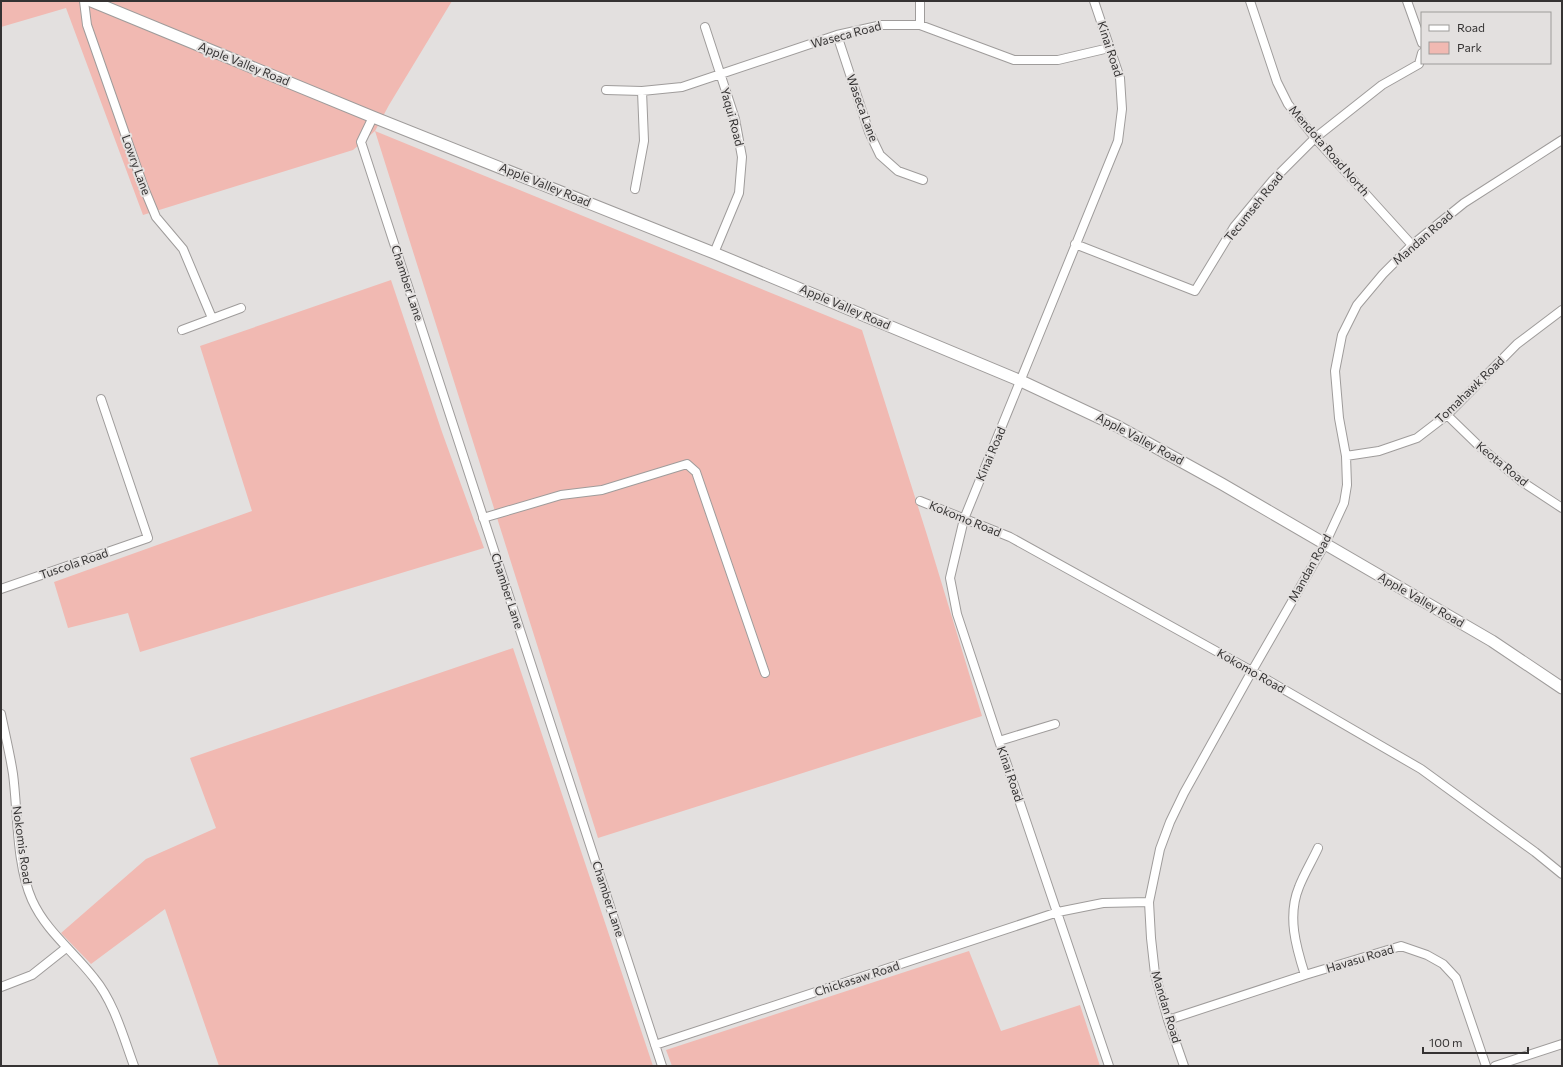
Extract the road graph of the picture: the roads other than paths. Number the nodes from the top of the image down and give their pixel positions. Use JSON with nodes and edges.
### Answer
{"nodes":[{"id":1,"x":84,"y":1,"type":"edge"},
{"id":2,"x":90,"y":1,"type":"edge"},
{"id":3,"x":920,"y":1,"type":"edge"},
{"id":4,"x":1094,"y":1,"type":"edge"},
{"id":5,"x":1250,"y":1,"type":"edge"},
{"id":6,"x":1407,"y":1,"type":"edge"},
{"id":7,"x":920,"y":25,"type":"junction"},
{"id":8,"x":705,"y":27,"type":"dead end"},
{"id":9,"x":837,"y":35,"type":"junction"},
{"id":10,"x":1421,"y":40,"type":"edge"},
{"id":11,"x":1109,"y":48,"type":"junction"},
{"id":12,"x":1421,"y":57,"type":"edge"},
{"id":13,"x":720,"y":74,"type":"junction"},
{"id":14,"x":606,"y":90,"type":"dead end"},
{"id":15,"x":642,"y":91,"type":"junction"},
{"id":16,"x":373,"y":117,"type":"junction"},
{"id":17,"x":1314,"y":138,"type":"junction"},
{"id":18,"x":1562,"y":140,"type":"edge"},
{"id":19,"x":923,"y":180,"type":"dead end"},
{"id":20,"x":636,"y":189,"type":"dead end"},
{"id":21,"x":1075,"y":244,"type":"junction"},
{"id":22,"x":1412,"y":244,"type":"junction"},
{"id":23,"x":714,"y":253,"type":"junction"},
{"id":24,"x":241,"y":308,"type":"dead end"},
{"id":25,"x":1562,"y":310,"type":"edge"},
{"id":26,"x":212,"y":318,"type":"junction"},
{"id":27,"x":182,"y":330,"type":"dead end"},
{"id":28,"x":1022,"y":381,"type":"junction"},
{"id":29,"x":101,"y":399,"type":"dead end"},
{"id":30,"x":1447,"y":415,"type":"junction"},
{"id":31,"x":1346,"y":456,"type":"junction"},
{"id":32,"x":920,"y":501,"type":"dead end"},
{"id":33,"x":1562,"y":508,"type":"edge"},
{"id":34,"x":483,"y":518,"type":"junction"},
{"id":35,"x":964,"y":519,"type":"junction"},
{"id":36,"x":1325,"y":544,"type":"junction"},
{"id":37,"x":1,"y":589,"type":"edge"},
{"id":38,"x":1252,"y":671,"type":"junction"},
{"id":39,"x":765,"y":673,"type":"dead end"},
{"id":40,"x":1562,"y":688,"type":"edge"},
{"id":41,"x":1,"y":714,"type":"edge"},
{"id":42,"x":1055,"y":724,"type":"dead end"},
{"id":43,"x":998,"y":741,"type":"junction"},
{"id":44,"x":1318,"y":848,"type":"dead end"},
{"id":45,"x":1562,"y":874,"type":"edge"},
{"id":46,"x":1149,"y":902,"type":"junction"},
{"id":47,"x":1058,"y":912,"type":"junction"},
{"id":48,"x":66,"y":948,"type":"junction"},
{"id":49,"x":1305,"y":975,"type":"junction"},
{"id":50,"x":1,"y":987,"type":"edge"},
{"id":51,"x":1168,"y":1020,"type":"junction"},
{"id":52,"x":1562,"y":1044,"type":"edge"},
{"id":53,"x":655,"y":1045,"type":"junction"},
{"id":54,"x":134,"y":1066,"type":"edge"},
{"id":55,"x":662,"y":1066,"type":"edge"},
{"id":56,"x":1110,"y":1066,"type":"edge"},
{"id":57,"x":1184,"y":1066,"type":"edge"},
{"id":58,"x":1486,"y":1066,"type":"edge"},
{"id":59,"x":1495,"y":1066,"type":"edge"}],
"edges":[{"from":1,"to":26,"type":"street","name":"Lowry Lane"},
{"from":2,"to":16,"type":"main road","name":"Apple Valley Road"},
{"from":3,"to":7,"type":"street"},
{"from":4,"to":11,"type":"street","name":"Kinai Road"},
{"from":5,"to":17,"type":"street","name":"Mendota Road North"},
{"from":6,"to":10,"type":"street"},
{"from":7,"to":9,"type":"street","name":"Waseca Road"},
{"from":7,"to":11,"type":"street","name":"Waseca Road"},
{"from":8,"to":13,"type":"street","name":"Yaqui Road"},
{"from":9,"to":13,"type":"street","name":"Waseca Road"},
{"from":9,"to":19,"type":"street","name":"Waseca Lane"},
{"from":11,"to":21,"type":"street","name":"Kinai Road"},
{"from":12,"to":17,"type":"street","name":"Tecumseh Road"},
{"from":13,"to":15,"type":"street","name":"Waseca Road"},
{"from":13,"to":23,"type":"street","name":"Yaqui Road"},
{"from":14,"to":15,"type":"street","name":"Waseca Road"},
{"from":15,"to":20,"type":"street"},
{"from":16,"to":23,"type":"main road","name":"Apple Valley Road"},
{"from":16,"to":34,"type":"street","name":"Chamber Lane"},
{"from":17,"to":21,"type":"street","name":"Tecumseh Road"},
{"from":17,"to":22,"type":"street","name":"Mendota Road North"},
{"from":18,"to":22,"type":"street","name":"Mandan Road"},
{"from":21,"to":28,"type":"street","name":"Kinai Road"},
{"from":22,"to":31,"type":"street","name":"Mandan Road"},
{"from":23,"to":28,"type":"main road","name":"Apple Valley Road"},
{"from":24,"to":26,"type":"street"},
{"from":25,"to":30,"type":"street","name":"Tomahawk Road"},
{"from":26,"to":27,"type":"street"},
{"from":28,"to":35,"type":"street","name":"Kinai Road"},
{"from":28,"to":36,"type":"main road","name":"Apple Valley Road"},
{"from":29,"to":37,"type":"street","name":"Tuscola Road"},
{"from":30,"to":31,"type":"street","name":"Tomahawk Road"},
{"from":30,"to":33,"type":"street","name":"Keota Road"},
{"from":31,"to":36,"type":"street","name":"Mandan Road"},
{"from":32,"to":35,"type":"street","name":"Kokomo Road"},
{"from":34,"to":39,"type":"street"},
{"from":34,"to":53,"type":"street","name":"Chamber Lane"},
{"from":35,"to":38,"type":"street","name":"Kokomo Road"},
{"from":35,"to":43,"type":"street","name":"Kinai Road"},
{"from":36,"to":38,"type":"street","name":"Mandan Road"},
{"from":36,"to":40,"type":"main road","name":"Apple Valley Road"},
{"from":38,"to":45,"type":"street","name":"Kokomo Road"},
{"from":38,"to":46,"type":"street","name":"Mandan Road"},
{"from":41,"to":48,"type":"street","name":"Nokomis Road"},
{"from":42,"to":43,"type":"street"},
{"from":43,"to":47,"type":"street","name":"Kinai Road"},
{"from":44,"to":49,"type":"street"},
{"from":46,"to":47,"type":"street"},
{"from":46,"to":51,"type":"street","name":"Mandan Road"},
{"from":47,"to":53,"type":"street","name":"Chickasaw Road"},
{"from":47,"to":56,"type":"street","name":"Kinai Road"},
{"from":48,"to":50,"type":"street"},
{"from":48,"to":54,"type":"street","name":"Nokomis Road"},
{"from":49,"to":51,"type":"street","name":"Havasu Road"},
{"from":49,"to":58,"type":"street","name":"Havasu Road"},
{"from":51,"to":57,"type":"street","name":"Mandan Road"},
{"from":52,"to":59,"type":"street"},
{"from":53,"to":55,"type":"street","name":"Chamber Lane"}]}
